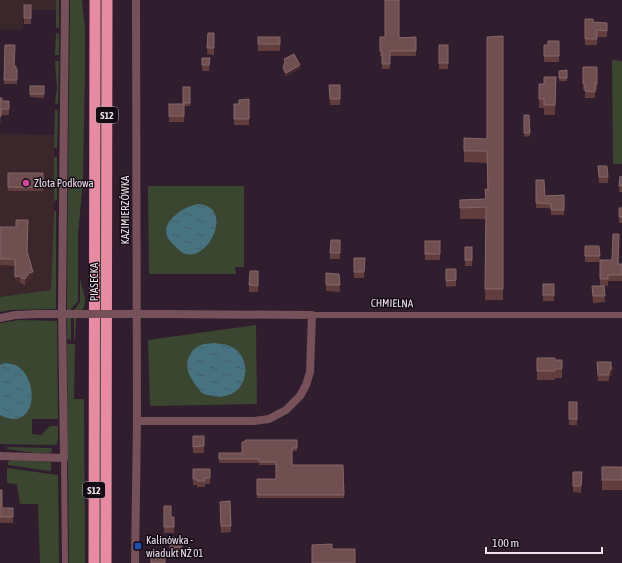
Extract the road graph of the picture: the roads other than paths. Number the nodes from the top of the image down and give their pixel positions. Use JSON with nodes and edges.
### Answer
{"nodes":[{"id":1,"x":65,"y":0,"type":"edge"},
{"id":2,"x":95,"y":0,"type":"edge"},
{"id":3,"x":107,"y":0,"type":"edge"},
{"id":4,"x":136,"y":0,"type":"edge"},
{"id":5,"x":312,"y":315,"type":"junction"},
{"id":6,"x":622,"y":315,"type":"edge"},
{"id":7,"x":0,"y":318,"type":"edge"},
{"id":8,"x":137,"y":421,"type":"junction"},
{"id":9,"x":0,"y":456,"type":"edge"},
{"id":10,"x":64,"y":458,"type":"junction"},
{"id":11,"x":65,"y":563,"type":"edge"},
{"id":12,"x":94,"y":563,"type":"edge"},
{"id":13,"x":106,"y":563,"type":"edge"},
{"id":14,"x":135,"y":563,"type":"edge"}],
"edges":[{"from":1,"to":10,"type":"street"},
{"from":2,"to":12,"type":"highway","name":"PIASECKA","number":"S12"},
{"from":3,"to":13,"type":"highway","name":"PIASECKA","number":"S12"},
{"from":4,"to":8,"type":"street","name":"KAZIMIERZÓWKA"},
{"from":5,"to":6,"type":"street","name":"CHMIELNA"},
{"from":5,"to":7,"type":"street","name":"CHMIELNA","bridge":true},
{"from":5,"to":8,"type":"street"},
{"from":8,"to":14,"type":"street","name":"KAZIMIERZÓWKA"},
{"from":9,"to":10,"type":"street"},
{"from":10,"to":11,"type":"street"}]}
